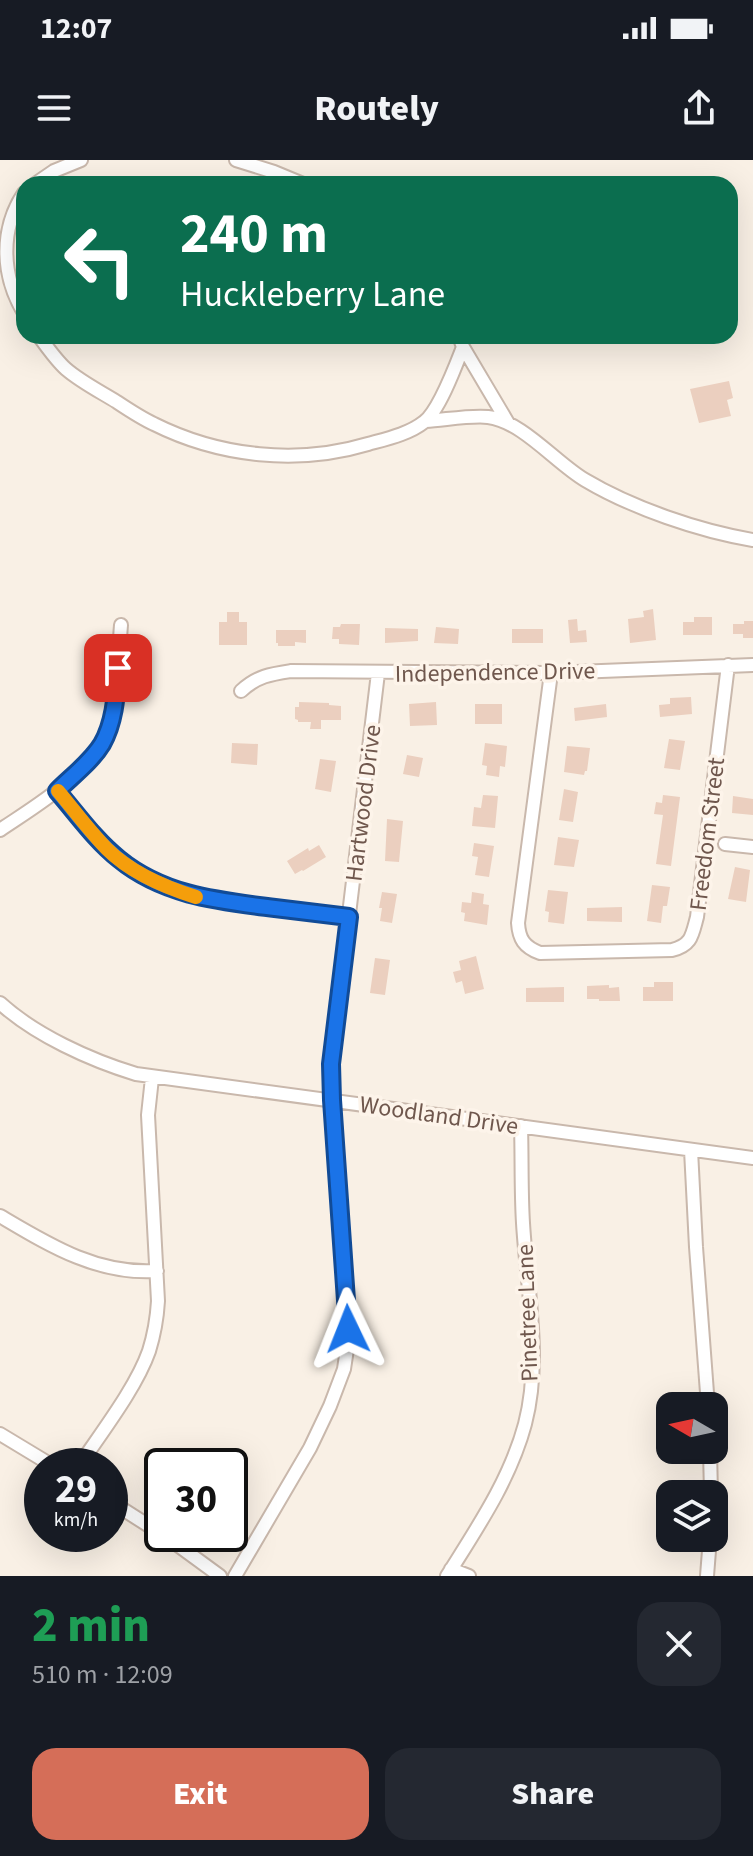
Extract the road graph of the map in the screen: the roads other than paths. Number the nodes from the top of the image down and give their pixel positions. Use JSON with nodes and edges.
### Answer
{"nodes":[{"id":1,"x":81,"y":160,"type":"edge"},
{"id":2,"x":236,"y":160,"type":"edge"},
{"id":3,"x":47,"y":176,"type":"edge"},
{"id":4,"x":284,"y":176,"type":"edge"},
{"id":5,"x":16,"y":201,"type":"edge"},
{"id":6,"x":16,"y":300,"type":"edge"},
{"id":7,"x":46,"y":344,"type":"edge"},
{"id":8,"x":460,"y":344,"type":"edge"},
{"id":9,"x":463,"y":344,"type":"edge"},
{"id":10,"x":426,"y":421,"type":"junction"},
{"id":11,"x":508,"y":423,"type":"junction"},
{"id":12,"x":753,"y":540,"type":"edge"},
{"id":13,"x":121,"y":625,"type":"dead end"},
{"id":14,"x":728,"y":665,"type":"junction"},
{"id":15,"x":753,"y":665,"type":"edge"},
{"id":16,"x":378,"y":673,"type":"junction"},
{"id":17,"x":551,"y":673,"type":"junction"},
{"id":18,"x":241,"y":691,"type":"dead end"},
{"id":19,"x":57,"y":791,"type":"junction"},
{"id":20,"x":0,"y":830,"type":"edge"},
{"id":21,"x":725,"y":844,"type":"dead end"},
{"id":22,"x":753,"y":847,"type":"edge"},
{"id":23,"x":349,"y":917,"type":"junction"},
{"id":24,"x":0,"y":1003,"type":"edge"},
{"id":25,"x":152,"y":1078,"type":"junction"},
{"id":26,"x":332,"y":1100,"type":"junction"},
{"id":27,"x":521,"y":1126,"type":"junction"},
{"id":28,"x":691,"y":1150,"type":"junction"},
{"id":29,"x":753,"y":1158,"type":"edge"},
{"id":30,"x":0,"y":1216,"type":"edge"},
{"id":31,"x":157,"y":1271,"type":"junction"},
{"id":32,"x":707,"y":1392,"type":"edge"},
{"id":33,"x":0,"y":1434,"type":"edge"},
{"id":34,"x":24,"y":1448,"type":"edge"},
{"id":35,"x":91,"y":1448,"type":"edge"},
{"id":36,"x":128,"y":1512,"type":"edge"},
{"id":37,"x":709,"y":1552,"type":"edge"},
{"id":38,"x":449,"y":1573,"type":"edge"},
{"id":39,"x":220,"y":1576,"type":"edge"},
{"id":40,"x":235,"y":1576,"type":"edge"},
{"id":41,"x":469,"y":1576,"type":"edge"},
{"id":42,"x":707,"y":1576,"type":"edge"}],
"edges":[{"from":1,"to":3,"type":"street"},
{"from":2,"to":4,"type":"street"},
{"from":5,"to":6,"type":"street"},
{"from":7,"to":10,"type":"street"},
{"from":8,"to":10,"type":"street"},
{"from":9,"to":11,"type":"street"},
{"from":10,"to":11,"type":"street"},
{"from":11,"to":12,"type":"street"},
{"from":13,"to":19,"type":"street"},
{"from":14,"to":15,"type":"street","name":"Independence Drive"},
{"from":14,"to":17,"type":"street","name":"Independence Drive"},
{"from":14,"to":17,"type":"street","name":"Freedom Street"},
{"from":16,"to":17,"type":"street","name":"Independence Drive"},
{"from":16,"to":18,"type":"street","name":"Independence Drive"},
{"from":16,"to":23,"type":"street","name":"Hartwood Drive"},
{"from":19,"to":20,"type":"street"},
{"from":19,"to":23,"type":"street"},
{"from":21,"to":22,"type":"street"},
{"from":23,"to":26,"type":"street","name":"Hartwood Drive"},
{"from":24,"to":25,"type":"street","name":"Woodland Drive"},
{"from":25,"to":26,"type":"street","name":"Woodland Drive"},
{"from":25,"to":31,"type":"street"},
{"from":26,"to":27,"type":"street","name":"Woodland Drive"},
{"from":26,"to":40,"type":"street","name":"Hartwood Drive"},
{"from":27,"to":28,"type":"street","name":"Woodland Drive"},
{"from":27,"to":38,"type":"street","name":"Pinetree Lane"},
{"from":28,"to":29,"type":"street","name":"Woodland Drive"},
{"from":28,"to":32,"type":"street"},
{"from":30,"to":31,"type":"street"},
{"from":31,"to":35,"type":"street"},
{"from":33,"to":34,"type":"street"},
{"from":36,"to":39,"type":"street"},
{"from":37,"to":42,"type":"street"},
{"from":38,"to":41,"type":"street"}]}
